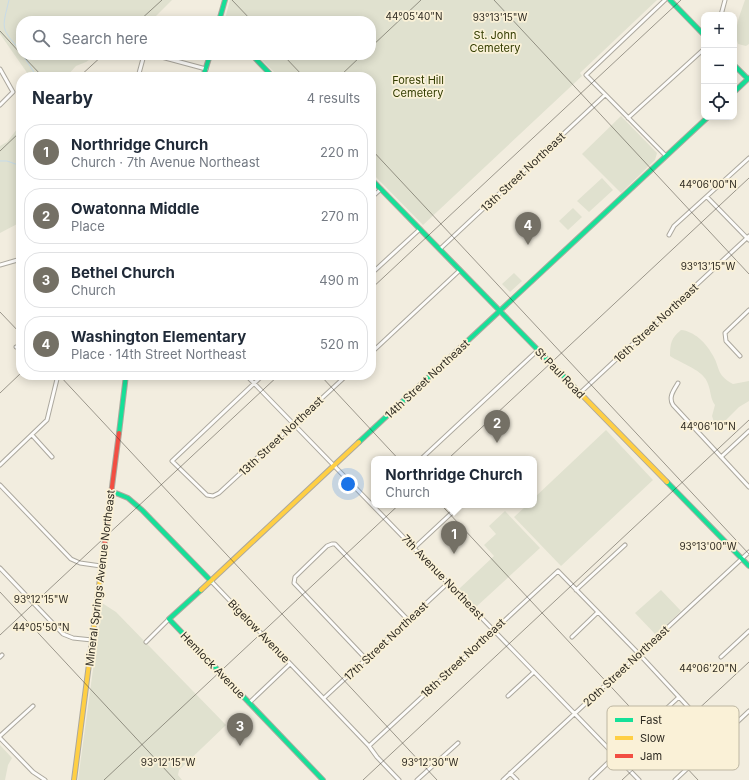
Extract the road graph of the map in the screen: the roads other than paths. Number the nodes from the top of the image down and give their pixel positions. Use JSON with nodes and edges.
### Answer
{"nodes":[{"id":1,"x":225,"y":0,"type":"edge"},
{"id":2,"x":665,"y":0,"type":"edge"},
{"id":3,"x":670,"y":0,"type":"edge"},
{"id":4,"x":725,"y":0,"type":"edge"},
{"id":5,"x":722,"y":12,"type":"edge"},
{"id":6,"x":220,"y":16,"type":"edge"},
{"id":7,"x":701,"y":32,"type":"edge"},
{"id":8,"x":701,"y":52,"type":"edge"},
{"id":9,"x":143,"y":60,"type":"edge"},
{"id":10,"x":173,"y":60,"type":"edge"},
{"id":11,"x":209,"y":60,"type":"edge"},
{"id":12,"x":257,"y":60,"type":"edge"},
{"id":13,"x":737,"y":68,"type":"edge"},
{"id":14,"x":0,"y":69,"type":"edge"},
{"id":15,"x":206,"y":69,"type":"junction"},
{"id":16,"x":139,"y":72,"type":"edge"},
{"id":17,"x":205,"y":72,"type":"edge"},
{"id":18,"x":268,"y":72,"type":"edge"},
{"id":19,"x":749,"y":79,"type":"edge"},
{"id":20,"x":737,"y":89,"type":"edge"},
{"id":21,"x":605,"y":95,"type":"junction"},
{"id":22,"x":0,"y":105,"type":"edge"},
{"id":23,"x":628,"y":118,"type":"junction"},
{"id":24,"x":705,"y":120,"type":"edge"},
{"id":25,"x":666,"y":156,"type":"junction"},
{"id":26,"x":749,"y":158,"type":"edge"},
{"id":27,"x":376,"y":184,"type":"edge"},
{"id":28,"x":381,"y":189,"type":"junction"},
{"id":29,"x":376,"y":194,"type":"edge"},
{"id":30,"x":707,"y":198,"type":"junction"},
{"id":31,"x":420,"y":229,"type":"junction"},
{"id":32,"x":669,"y":235,"type":"dead end"},
{"id":33,"x":748,"y":238,"type":"edge"},
{"id":34,"x":440,"y":249,"type":"junction"},
{"id":35,"x":16,"y":260,"type":"edge"},
{"id":36,"x":0,"y":265,"type":"edge"},
{"id":37,"x":376,"y":269,"type":"edge"},
{"id":38,"x":460,"y":270,"type":"junction"},
{"id":39,"x":749,"y":310,"type":"edge"},
{"id":40,"x":500,"y":311,"type":"junction"},
{"id":41,"x":376,"y":348,"type":"edge"},
{"id":42,"x":538,"y":350,"type":"junction"},
{"id":43,"x":740,"y":356,"type":"dead end"},
{"id":44,"x":57,"y":380,"type":"edge"},
{"id":45,"x":125,"y":380,"type":"edge"},
{"id":46,"x":250,"y":380,"type":"edge"},
{"id":47,"x":258,"y":380,"type":"edge"},
{"id":48,"x":342,"y":380,"type":"edge"},
{"id":49,"x":678,"y":383,"type":"dead end"},
{"id":50,"x":254,"y":384,"type":"junction"},
{"id":51,"x":580,"y":394,"type":"junction"},
{"id":52,"x":294,"y":424,"type":"junction"},
{"id":53,"x":749,"y":431,"type":"edge"},
{"id":54,"x":32,"y":435,"type":"junction"},
{"id":55,"x":52,"y":456,"type":"dead end"},
{"id":56,"x":424,"y":456,"type":"edge"},
{"id":57,"x":721,"y":457,"type":"junction"},
{"id":58,"x":1,"y":462,"type":"edge"},
{"id":59,"x":334,"y":466,"type":"junction"},
{"id":60,"x":0,"y":485,"type":"edge"},
{"id":61,"x":749,"y":487,"type":"edge"},
{"id":62,"x":111,"y":491,"type":"junction"},
{"id":63,"x":371,"y":502,"type":"edge"},
{"id":64,"x":377,"y":508,"type":"edge"},
{"id":65,"x":457,"y":508,"type":"dead end"},
{"id":66,"x":625,"y":545,"type":"dead end"},
{"id":67,"x":414,"y":548,"type":"junction"},
{"id":68,"x":749,"y":552,"type":"edge"},
{"id":69,"x":742,"y":559,"type":"junction"},
{"id":70,"x":101,"y":566,"type":"junction"},
{"id":71,"x":749,"y":566,"type":"edge"},
{"id":72,"x":0,"y":568,"type":"edge"},
{"id":73,"x":211,"y":581,"type":"junction"},
{"id":74,"x":448,"y":583,"type":"junction"},
{"id":75,"x":576,"y":590,"type":"junction"},
{"id":76,"x":598,"y":612,"type":"junction"},
{"id":77,"x":169,"y":620,"type":"junction"},
{"id":78,"x":408,"y":620,"type":"junction"},
{"id":79,"x":494,"y":630,"type":"junction"},
{"id":80,"x":749,"y":631,"type":"edge"},
{"id":81,"x":572,"y":637,"type":"dead end"},
{"id":82,"x":92,"y":640,"type":"junction"},
{"id":83,"x":146,"y":642,"type":"dead end"},
{"id":84,"x":639,"y":654,"type":"junction"},
{"id":85,"x":721,"y":657,"type":"dead end"},
{"id":86,"x":366,"y":659,"type":"junction"},
{"id":87,"x":290,"y":664,"type":"junction"},
{"id":88,"x":534,"y":672,"type":"junction"},
{"id":89,"x":508,"y":696,"type":"dead end"},
{"id":90,"x":678,"y":697,"type":"junction"},
{"id":91,"x":324,"y":698,"type":"junction"},
{"id":92,"x":249,"y":702,"type":"junction"},
{"id":93,"x":33,"y":706,"type":"dead end"},
{"id":94,"x":669,"y":706,"type":"edge"},
{"id":95,"x":687,"y":706,"type":"edge"},
{"id":96,"x":749,"y":711,"type":"edge"},
{"id":97,"x":575,"y":714,"type":"junction"},
{"id":98,"x":739,"y":720,"type":"edge"},
{"id":99,"x":0,"y":737,"type":"edge"},
{"id":100,"x":458,"y":743,"type":"dead end"},
{"id":101,"x":369,"y":746,"type":"junction"},
{"id":102,"x":607,"y":748,"type":"edge"},
{"id":103,"x":607,"y":764,"type":"edge"},
{"id":104,"x":629,"y":770,"type":"edge"},
{"id":105,"x":685,"y":770,"type":"edge"},
{"id":106,"x":510,"y":773,"type":"junction"},
{"id":107,"x":591,"y":779,"type":"dead end"},
{"id":108,"x":45,"y":780,"type":"edge"},
{"id":109,"x":74,"y":780,"type":"edge"},
{"id":110,"x":323,"y":780,"type":"edge"},
{"id":111,"x":399,"y":780,"type":"edge"},
{"id":112,"x":417,"y":780,"type":"edge"},
{"id":113,"x":503,"y":780,"type":"edge"},
{"id":114,"x":517,"y":780,"type":"edge"},
{"id":115,"x":639,"y":780,"type":"edge"},
{"id":116,"x":674,"y":780,"type":"edge"}],
"edges":[{"from":1,"to":6,"type":"street"},
{"from":2,"to":21,"type":"street"},
{"from":3,"to":7,"type":"street"},
{"from":4,"to":5,"type":"street"},
{"from":8,"to":23,"type":"street"},
{"from":9,"to":16,"type":"street"},
{"from":10,"to":15,"type":"street"},
{"from":11,"to":15,"type":"street"},
{"from":12,"to":18,"type":"street"},
{"from":13,"to":19,"type":"street"},
{"from":14,"to":22,"type":"street"},
{"from":15,"to":17,"type":"street"},
{"from":19,"to":20,"type":"street"},
{"from":21,"to":23,"type":"street"},
{"from":21,"to":34,"type":"street","name":"13th Street Northeast"},
{"from":23,"to":25,"type":"street"},
{"from":24,"to":25,"type":"street","name":"14th Street Northeast"},
{"from":25,"to":40,"type":"street","name":"14th Street Northeast"},
{"from":26,"to":30,"type":"street"},
{"from":27,"to":28,"type":"street","name":"St Paul Road"},
{"from":28,"to":29,"type":"street"},
{"from":28,"to":31,"type":"street","name":"St Paul Road"},
{"from":30,"to":32,"type":"street"},
{"from":30,"to":33,"type":"street"},
{"from":31,"to":34,"type":"street","name":"St Paul Road"},
{"from":31,"to":37,"type":"street"},
{"from":33,"to":51,"type":"street","name":"16th Street Northeast"},
{"from":34,"to":38,"type":"street","name":"St Paul Road"},
{"from":35,"to":36,"type":"street"},
{"from":38,"to":40,"type":"street","name":"St Paul Road"},
{"from":38,"to":41,"type":"street"},
{"from":39,"to":43,"type":"street"},
{"from":40,"to":42,"type":"street","name":"St Paul Road"},
{"from":40,"to":59,"type":"street","name":"14th Street Northeast"},
{"from":42,"to":51,"type":"street","name":"St Paul Road"},
{"from":42,"to":56,"type":"street"},
{"from":44,"to":54,"type":"street"},
{"from":45,"to":62,"type":"street","name":"Mineral Springs Avenue Northeast"},
{"from":46,"to":50,"type":"street","name":"7th Avenue Northeast"},
{"from":47,"to":50,"type":"street"},
{"from":48,"to":52,"type":"street","name":"13th Street Northeast"},
{"from":49,"to":57,"type":"street"},
{"from":50,"to":52,"type":"street","name":"7th Avenue Northeast"},
{"from":50,"to":52,"type":"street","name":"13th Street Northeast"},
{"from":51,"to":69,"type":"street","name":"St Paul Road"},
{"from":52,"to":59,"type":"street","name":"7th Avenue Northeast"},
{"from":53,"to":57,"type":"street"},
{"from":54,"to":55,"type":"street"},
{"from":54,"to":58,"type":"street"},
{"from":57,"to":61,"type":"street"},
{"from":59,"to":63,"type":"street","name":"7th Avenue Northeast"},
{"from":59,"to":73,"type":"street","name":"14th Street Northeast"},
{"from":60,"to":70,"type":"street"},
{"from":62,"to":70,"type":"street","name":"Mineral Springs Avenue Northeast"},
{"from":62,"to":73,"type":"street","name":"Bigelow Avenue"},
{"from":64,"to":67,"type":"street","name":"7th Avenue Northeast"},
{"from":65,"to":67,"type":"street"},
{"from":66,"to":75,"type":"street"},
{"from":67,"to":74,"type":"street","name":"7th Avenue Northeast"},
{"from":68,"to":69,"type":"street","name":"20th Street Northeast"},
{"from":69,"to":71,"type":"street","name":"St Paul Road"},
{"from":69,"to":84,"type":"street","name":"20th Street Northeast"},
{"from":70,"to":82,"type":"street","name":"Mineral Springs Avenue Northeast"},
{"from":72,"to":82,"type":"street"},
{"from":73,"to":77,"type":"street","name":"14th Street Northeast"},
{"from":73,"to":87,"type":"street","name":"Bigelow Avenue"},
{"from":74,"to":78,"type":"street","name":"17th Street Northeast"},
{"from":74,"to":79,"type":"street","name":"7th Avenue Northeast"},
{"from":75,"to":76,"type":"street"},
{"from":75,"to":79,"type":"street","name":"18th Street Northeast"},
{"from":76,"to":81,"type":"street"},
{"from":76,"to":84,"type":"street"},
{"from":77,"to":83,"type":"street","name":"14th Street Northeast"},
{"from":77,"to":92,"type":"street","name":"Hemlock Avenue"},
{"from":78,"to":86,"type":"street","name":"17th Street Northeast"},
{"from":78,"to":86,"type":"street"},
{"from":79,"to":88,"type":"street","name":"7th Avenue Northeast"},
{"from":79,"to":101,"type":"street","name":"18th Street Northeast"},
{"from":80,"to":85,"type":"street"},
{"from":82,"to":109,"type":"street","name":"Mineral Springs Avenue Northeast"},
{"from":84,"to":90,"type":"street"},
{"from":84,"to":97,"type":"street","name":"20th Street Northeast"},
{"from":86,"to":91,"type":"street","name":"17th Street Northeast"},
{"from":87,"to":91,"type":"street","name":"Bigelow Avenue"},
{"from":87,"to":92,"type":"street"},
{"from":88,"to":89,"type":"street"},
{"from":88,"to":97,"type":"street","name":"7th Avenue Northeast"},
{"from":90,"to":94,"type":"street"},
{"from":90,"to":95,"type":"street"},
{"from":91,"to":101,"type":"street","name":"Bigelow Avenue"},
{"from":92,"to":110,"type":"street","name":"Hemlock Avenue"},
{"from":93,"to":99,"type":"street"},
{"from":96,"to":98,"type":"street"},
{"from":97,"to":102,"type":"street","name":"7th Avenue Northeast"},
{"from":97,"to":106,"type":"street","name":"20th Street Northeast"},
{"from":99,"to":108,"type":"street"},
{"from":100,"to":112,"type":"street"},
{"from":101,"to":111,"type":"street","name":"Bigelow Avenue"},
{"from":103,"to":107,"type":"street"},
{"from":104,"to":115,"type":"street","name":"7th Avenue Northeast"},
{"from":105,"to":116,"type":"street"},
{"from":106,"to":113,"type":"street","name":"20th Street Northeast"},
{"from":106,"to":114,"type":"street"}]}
